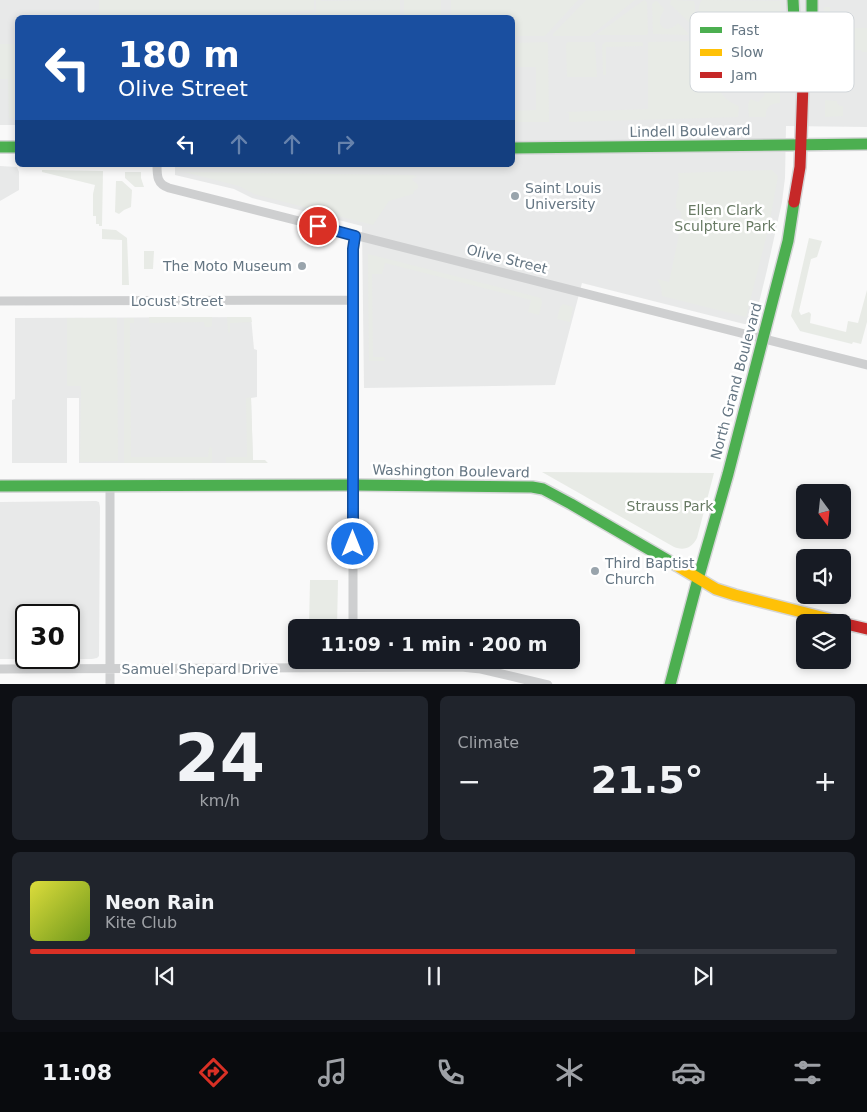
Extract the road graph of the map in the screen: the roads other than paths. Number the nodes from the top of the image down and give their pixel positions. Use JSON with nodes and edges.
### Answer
{"nodes":[{"id":1,"x":803,"y":92,"type":"edge"},
{"id":2,"x":802,"y":144,"type":"junction"},
{"id":3,"x":867,"y":144,"type":"edge"},
{"id":4,"x":0,"y":147,"type":"edge"},
{"id":5,"x":15,"y":147,"type":"edge"},
{"id":6,"x":515,"y":148,"type":"edge"},
{"id":7,"x":157,"y":167,"type":"edge"},
{"id":8,"x":355,"y":236,"type":"junction"},
{"id":9,"x":354,"y":300,"type":"junction"},
{"id":10,"x":0,"y":302,"type":"edge"},
{"id":11,"x":762,"y":340,"type":"junction"},
{"id":12,"x":867,"y":366,"type":"edge"},
{"id":13,"x":353,"y":485,"type":"junction"},
{"id":14,"x":0,"y":486,"type":"edge"},
{"id":15,"x":110,"y":486,"type":"junction"},
{"id":16,"x":698,"y":579,"type":"junction"},
{"id":17,"x":808,"y":614,"type":"edge"},
{"id":18,"x":353,"y":619,"type":"edge"},
{"id":19,"x":851,"y":625,"type":"edge"},
{"id":20,"x":867,"y":629,"type":"edge"},
{"id":21,"x":288,"y":665,"type":"edge"},
{"id":22,"x":110,"y":669,"type":"junction"},
{"id":23,"x":477,"y":669,"type":"edge"},
{"id":24,"x":0,"y":670,"type":"edge"},
{"id":25,"x":110,"y":684,"type":"edge"},
{"id":26,"x":548,"y":684,"type":"edge"},
{"id":27,"x":670,"y":684,"type":"edge"}],
"edges":[{"from":1,"to":2,"type":"main road","name":"North Grand Boulevard"},
{"from":2,"to":3,"type":"main road","name":"Lindell Boulevard"},
{"from":2,"to":6,"type":"main road","name":"Lindell Boulevard"},
{"from":2,"to":11,"type":"main road","name":"North Grand Boulevard"},
{"from":4,"to":5,"type":"main road"},
{"from":7,"to":8,"type":"street","name":"Olive Street"},
{"from":8,"to":9,"type":"street"},
{"from":8,"to":11,"type":"street","name":"Olive Street"},
{"from":9,"to":10,"type":"street","name":"Locust Street"},
{"from":9,"to":13,"type":"street"},
{"from":11,"to":12,"type":"street","name":"Olive Street"},
{"from":11,"to":16,"type":"main road","name":"North Grand Boulevard"},
{"from":13,"to":15,"type":"main road","name":"Washington Boulevard"},
{"from":13,"to":16,"type":"main road","name":"Washington Boulevard"},
{"from":13,"to":18,"type":"street"},
{"from":14,"to":15,"type":"main road","name":"Washington Boulevard"},
{"from":15,"to":22,"type":"street"},
{"from":16,"to":17,"type":"main road","name":"Washington Boulevard"},
{"from":16,"to":27,"type":"main road","name":"North Grand Boulevard"},
{"from":19,"to":20,"type":"main road","name":"Washington Boulevard"},
{"from":21,"to":22,"type":"street","name":"Samuel Shepard Drive"},
{"from":22,"to":24,"type":"street","name":"Samuel Shepard Drive"},
{"from":22,"to":25,"type":"street"},
{"from":23,"to":26,"type":"street","name":"Samuel Shepard Drive"}]}
